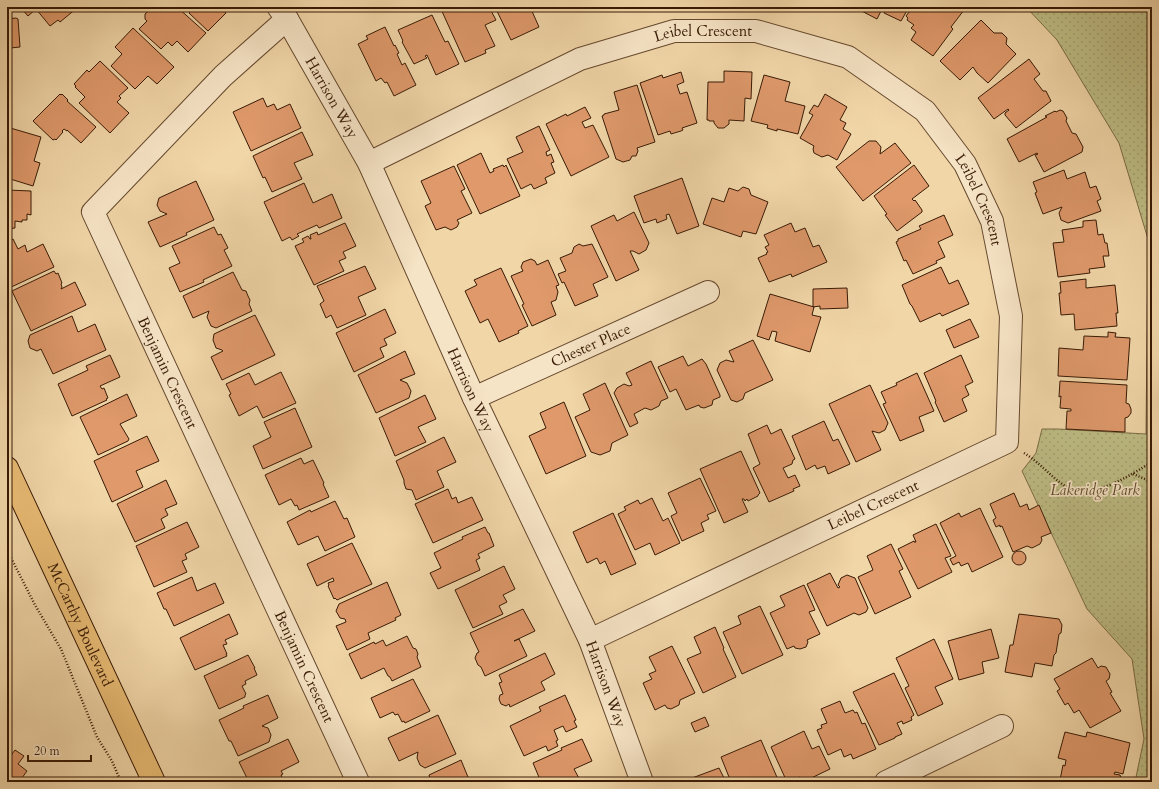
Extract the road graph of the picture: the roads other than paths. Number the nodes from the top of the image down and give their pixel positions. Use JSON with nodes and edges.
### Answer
{"nodes":[{"id":1,"x":283,"y":13,"type":"edge"},
{"id":2,"x":369,"y":163,"type":"junction"},
{"id":3,"x":708,"y":292,"type":"dead end"},
{"id":4,"x":474,"y":398,"type":"junction"},
{"id":5,"x":7,"y":468,"type":"edge"},
{"id":6,"x":590,"y":640,"type":"junction"},
{"id":7,"x":1002,"y":726,"type":"dead end"},
{"id":8,"x":154,"y":782,"type":"edge"},
{"id":9,"x":358,"y":782,"type":"edge"},
{"id":10,"x":642,"y":782,"type":"edge"},
{"id":11,"x":886,"y":782,"type":"edge"}],
"edges":[{"from":1,"to":2,"type":"street","name":"Harrison Way"},
{"from":1,"to":9,"type":"street","name":"Benjamin Crescent"},
{"from":2,"to":4,"type":"street","name":"Harrison Way"},
{"from":2,"to":6,"type":"street","name":"Leibel Crescent"},
{"from":3,"to":4,"type":"street","name":"Chester Place"},
{"from":4,"to":6,"type":"street","name":"Harrison Way"},
{"from":5,"to":8,"type":"main road","name":"McCarthy Boulevard"},
{"from":6,"to":10,"type":"street","name":"Harrison Way"},
{"from":7,"to":11,"type":"street"}]}
